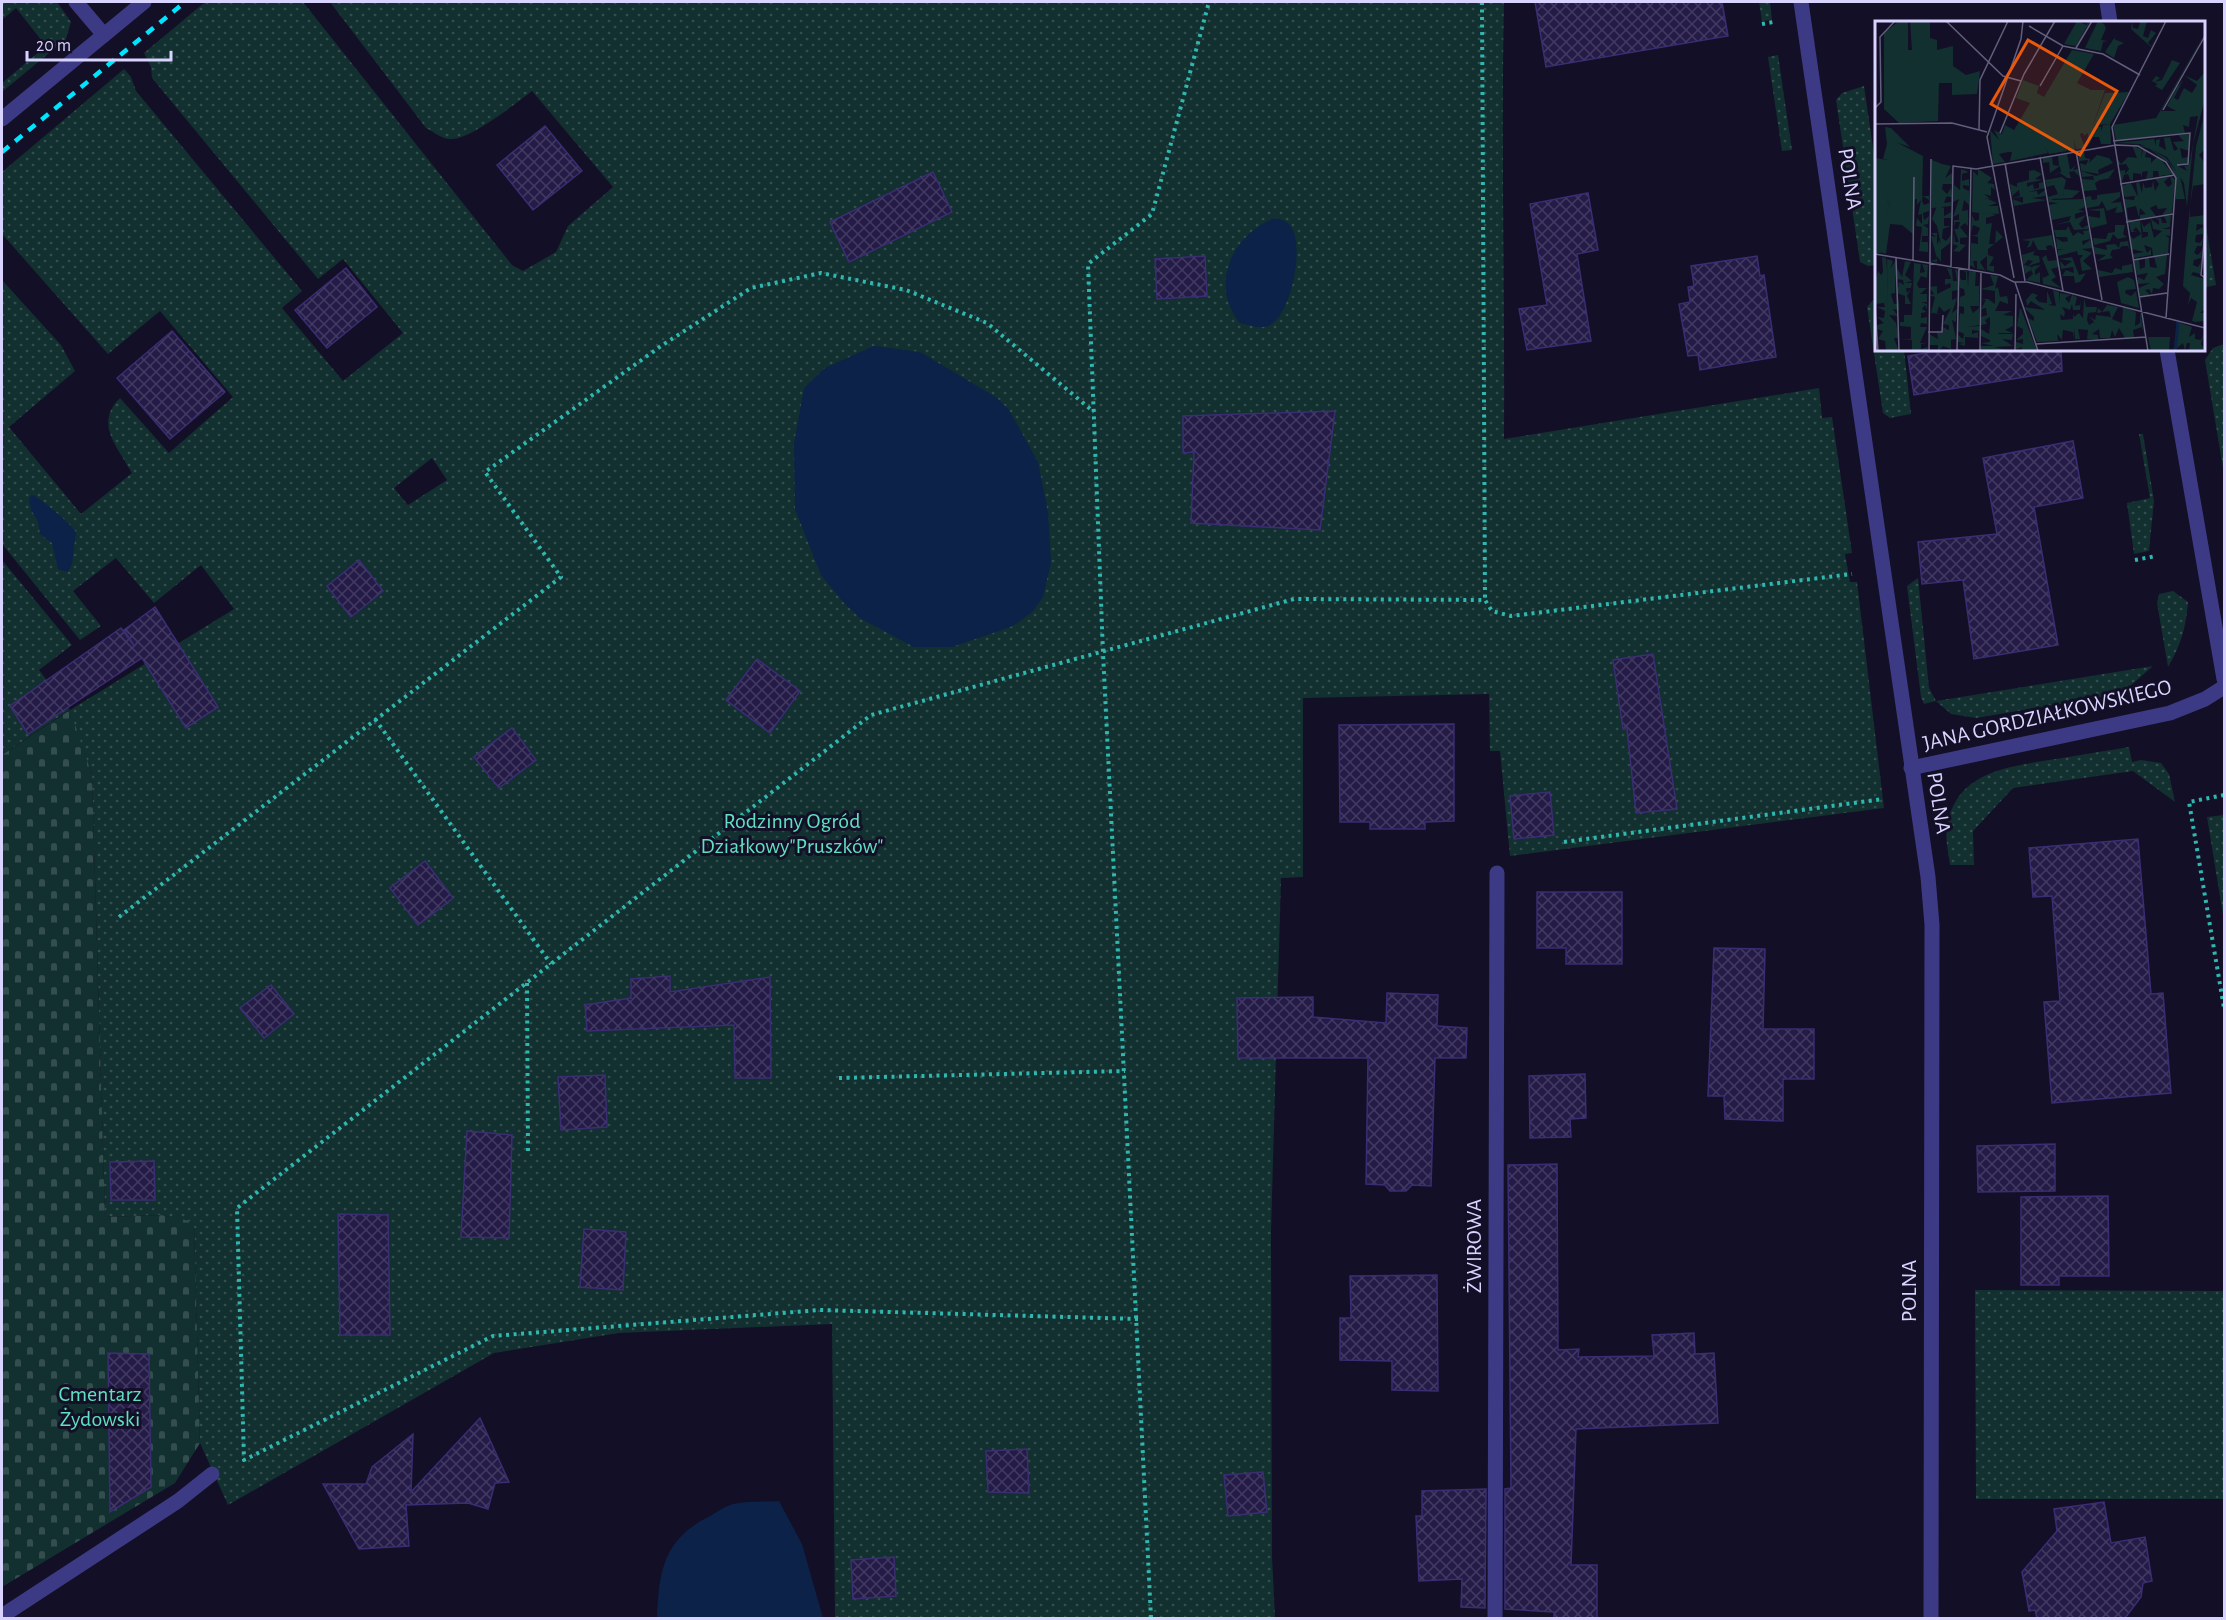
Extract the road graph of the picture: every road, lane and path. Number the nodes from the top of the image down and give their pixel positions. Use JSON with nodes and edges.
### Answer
{"nodes":[{"id":1,"x":76,"y":2,"type":"edge"},
{"id":2,"x":144,"y":2,"type":"edge"},
{"id":3,"x":1209,"y":2,"type":"edge"},
{"id":4,"x":1482,"y":2,"type":"edge"},
{"id":5,"x":1801,"y":2,"type":"edge"},
{"id":6,"x":2107,"y":2,"type":"edge"},
{"id":7,"x":2110,"y":21,"type":"edge"},
{"id":8,"x":104,"y":34,"type":"junction"},
{"id":9,"x":2,"y":119,"type":"edge"},
{"id":10,"x":2167,"y":351,"type":"edge"},
{"id":11,"x":1094,"y":412,"type":"junction"},
{"id":12,"x":2156,"y":556,"type":"dead end"},
{"id":13,"x":2135,"y":560,"type":"dead end"},
{"id":14,"x":1862,"y":573,"type":"dead end"},
{"id":15,"x":1485,"y":600,"type":"junction"},
{"id":16,"x":1103,"y":653,"type":"junction"},
{"id":17,"x":2224,"y":680,"type":"edge"},
{"id":18,"x":2224,"y":687,"type":"edge"},
{"id":19,"x":375,"y":719,"type":"junction"},
{"id":20,"x":1911,"y":768,"type":"junction"},
{"id":21,"x":2224,"y":795,"type":"edge"},
{"id":22,"x":1890,"y":798,"type":"dead end"},
{"id":23,"x":1564,"y":842,"type":"dead end"},
{"id":24,"x":1497,"y":873,"type":"dead end"},
{"id":25,"x":119,"y":917,"type":"dead end"},
{"id":26,"x":551,"y":964,"type":"junction"},
{"id":27,"x":527,"y":982,"type":"junction"},
{"id":28,"x":2224,"y":1008,"type":"edge"},
{"id":29,"x":1125,"y":1071,"type":"junction"},
{"id":30,"x":839,"y":1078,"type":"dead end"},
{"id":31,"x":528,"y":1153,"type":"dead end"},
{"id":32,"x":1138,"y":1319,"type":"junction"},
{"id":33,"x":212,"y":1474,"type":"dead end"},
{"id":34,"x":2,"y":1616,"type":"edge"},
{"id":35,"x":1151,"y":1618,"type":"edge"},
{"id":36,"x":1495,"y":1618,"type":"edge"},
{"id":37,"x":1931,"y":1618,"type":"edge"}],
"edges":[{"from":1,"to":8,"type":"street"},
{"from":2,"to":8,"type":"street"},
{"from":3,"to":11,"type":"path"},
{"from":4,"to":15,"type":"path"},
{"from":5,"to":20,"type":"street","name":"POLNA"},
{"from":6,"to":7,"type":"street"},
{"from":8,"to":9,"type":"street"},
{"from":10,"to":17,"type":"street"},
{"from":11,"to":16,"type":"path"},
{"from":11,"to":19,"type":"path"},
{"from":12,"to":13,"type":"path"},
{"from":14,"to":15,"type":"path"},
{"from":15,"to":16,"type":"path"},
{"from":16,"to":26,"type":"path"},
{"from":16,"to":29,"type":"path"},
{"from":18,"to":20,"type":"street","name":"JANA GORDZIAŁKOWSKIEGO"},
{"from":19,"to":25,"type":"path"},
{"from":19,"to":26,"type":"path"},
{"from":20,"to":37,"type":"street","name":"POLNA"},
{"from":21,"to":28,"type":"path"},
{"from":22,"to":23,"type":"path"},
{"from":24,"to":36,"type":"street","name":"ŻWIROWA"},
{"from":26,"to":27,"type":"path"},
{"from":27,"to":31,"type":"path"},
{"from":27,"to":32,"type":"path"},
{"from":29,"to":30,"type":"path"},
{"from":29,"to":32,"type":"path"},
{"from":32,"to":35,"type":"path"},
{"from":33,"to":34,"type":"street"}]}
